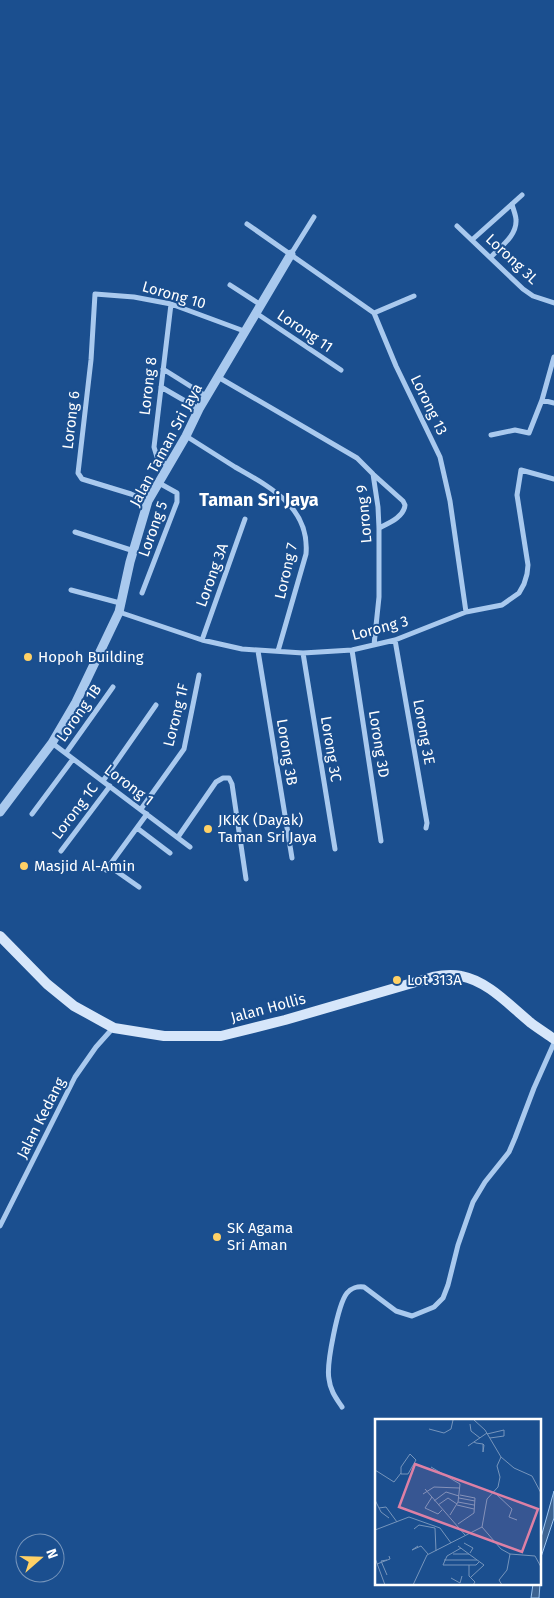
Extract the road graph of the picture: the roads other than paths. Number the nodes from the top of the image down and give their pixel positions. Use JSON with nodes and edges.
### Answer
{"nodes":[{"id":1,"x":522,"y":195,"type":"dead end"},
{"id":2,"x":512,"y":204,"type":"junction"},
{"id":3,"x":314,"y":217,"type":"dead end"},
{"id":4,"x":247,"y":224,"type":"dead end"},
{"id":5,"x":457,"y":226,"type":"dead end"},
{"id":6,"x":473,"y":239,"type":"junction"},
{"id":7,"x":291,"y":254,"type":"junction"},
{"id":8,"x":491,"y":257,"type":"junction"},
{"id":9,"x":230,"y":285,"type":"dead end"},
{"id":10,"x":95,"y":294,"type":"joint"},
{"id":11,"x":414,"y":296,"type":"dead end"},
{"id":12,"x":554,"y":303,"type":"edge"},
{"id":13,"x":171,"y":304,"type":"junction"},
{"id":14,"x":258,"y":309,"type":"junction"},
{"id":15,"x":374,"y":313,"type":"junction"},
{"id":16,"x":244,"y":331,"type":"junction"},
{"id":17,"x":554,"y":357,"type":"edge"},
{"id":18,"x":163,"y":369,"type":"junction"},
{"id":19,"x":341,"y":370,"type":"dead end"},
{"id":20,"x":218,"y":377,"type":"junction"},
{"id":21,"x":161,"y":387,"type":"junction"},
{"id":22,"x":206,"y":396,"type":"junction"},
{"id":23,"x":542,"y":400,"type":"junction"},
{"id":24,"x":554,"y":403,"type":"edge"},
{"id":25,"x":199,"y":409,"type":"junction"},
{"id":26,"x":491,"y":435,"type":"dead end"},
{"id":27,"x":186,"y":436,"type":"junction"},
{"id":28,"x":168,"y":466,"type":"junction"},
{"id":29,"x":373,"y":474,"type":"junction"},
{"id":30,"x":554,"y":478,"type":"edge"},
{"id":31,"x":159,"y":482,"type":"junction"},
{"id":32,"x":148,"y":501,"type":"junction"},
{"id":33,"x":245,"y":519,"type":"dead end"},
{"id":34,"x":380,"y":528,"type":"junction"},
{"id":35,"x":75,"y":532,"type":"dead end"},
{"id":36,"x":134,"y":551,"type":"junction"},
{"id":37,"x":71,"y":590,"type":"dead end"},
{"id":38,"x":142,"y":593,"type":"dead end"},
{"id":39,"x":119,"y":607,"type":"junction"},
{"id":40,"x":466,"y":612,"type":"junction"},
{"id":41,"x":202,"y":640,"type":"junction"},
{"id":42,"x":395,"y":640,"type":"junction"},
{"id":43,"x":374,"y":645,"type":"junction"},
{"id":44,"x":352,"y":650,"type":"junction"},
{"id":45,"x":258,"y":651,"type":"junction"},
{"id":46,"x":278,"y":651,"type":"junction"},
{"id":47,"x":303,"y":653,"type":"junction"},
{"id":48,"x":199,"y":675,"type":"dead end"},
{"id":49,"x":113,"y":687,"type":"dead end"},
{"id":50,"x":156,"y":705,"type":"dead end"},
{"id":51,"x":52,"y":743,"type":"junction"},
{"id":52,"x":66,"y":753,"type":"junction"},
{"id":53,"x":73,"y":759,"type":"junction"},
{"id":54,"x":104,"y":781,"type":"junction"},
{"id":55,"x":110,"y":786,"type":"junction"},
{"id":56,"x":141,"y":810,"type":"junction"},
{"id":57,"x":0,"y":812,"type":"edge"},
{"id":58,"x":32,"y":814,"type":"dead end"},
{"id":59,"x":147,"y":814,"type":"junction"},
{"id":60,"x":137,"y":828,"type":"junction"},
{"id":61,"x":426,"y":828,"type":"dead end"},
{"id":62,"x":178,"y":837,"type":"junction"},
{"id":63,"x":381,"y":841,"type":"dead end"},
{"id":64,"x":190,"y":847,"type":"dead end"},
{"id":65,"x":335,"y":849,"type":"dead end"},
{"id":66,"x":61,"y":851,"type":"dead end"},
{"id":67,"x":170,"y":853,"type":"dead end"},
{"id":68,"x":292,"y":858,"type":"dead end"},
{"id":69,"x":246,"y":879,"type":"dead end"},
{"id":70,"x":138,"y":887,"type":"dead end"},
{"id":71,"x":0,"y":936,"type":"edge"},
{"id":72,"x":114,"y":1028,"type":"junction"},
{"id":73,"x":554,"y":1039,"type":"edge"},
{"id":74,"x":554,"y":1043,"type":"edge"},
{"id":75,"x":0,"y":1226,"type":"edge"},
{"id":76,"x":342,"y":1407,"type":"dead end"}],
"edges":[{"from":1,"to":2,"type":"street"},
{"from":2,"to":6,"type":"street"},
{"from":2,"to":8,"type":"street"},
{"from":3,"to":7,"type":"street"},
{"from":4,"to":7,"type":"street"},
{"from":5,"to":6,"type":"street","name":"Lorong 3L"},
{"from":6,"to":8,"type":"street","name":"Lorong 3L"},
{"from":7,"to":14,"type":"street","name":"Jalan Taman Sri Jaya"},
{"from":7,"to":15,"type":"street"},
{"from":8,"to":12,"type":"street","name":"Lorong 3L"},
{"from":9,"to":14,"type":"street","name":"Lorong 11"},
{"from":10,"to":13,"type":"street","name":"Lorong 10"},
{"from":10,"to":32,"type":"street","name":"Lorong 6"},
{"from":11,"to":15,"type":"street"},
{"from":13,"to":16,"type":"street","name":"Lorong 10"},
{"from":13,"to":18,"type":"street","name":"Lorong 8"},
{"from":14,"to":16,"type":"street","name":"Jalan Taman Sri Jaya"},
{"from":14,"to":19,"type":"street","name":"Lorong 11"},
{"from":15,"to":40,"type":"street","name":"Lorong 13"},
{"from":16,"to":20,"type":"street","name":"Jalan Taman Sri Jaya"},
{"from":17,"to":23,"type":"street"},
{"from":18,"to":21,"type":"street","name":"Lorong 8"},
{"from":18,"to":22,"type":"street"},
{"from":20,"to":22,"type":"street","name":"Jalan Taman Sri Jaya"},
{"from":20,"to":29,"type":"street","name":"Lorong 9"},
{"from":21,"to":25,"type":"street"},
{"from":21,"to":28,"type":"street","name":"Lorong 8"},
{"from":22,"to":25,"type":"street","name":"Jalan Taman Sri Jaya"},
{"from":23,"to":24,"type":"street"},
{"from":23,"to":26,"type":"street"},
{"from":25,"to":27,"type":"street","name":"Jalan Taman Sri Jaya"},
{"from":27,"to":28,"type":"street","name":"Jalan Taman Sri Jaya"},
{"from":27,"to":46,"type":"street","name":"Lorong 7"},
{"from":28,"to":31,"type":"street","name":"Jalan Taman Sri Jaya"},
{"from":29,"to":34,"type":"street","name":"Lorong 9"},
{"from":29,"to":34,"type":"street"},
{"from":30,"to":40,"type":"street","name":"Lorong 3"},
{"from":31,"to":32,"type":"street","name":"Jalan Taman Sri Jaya"},
{"from":31,"to":38,"type":"street","name":"Lorong 5"},
{"from":32,"to":36,"type":"street","name":"Jalan Taman Sri Jaya"},
{"from":33,"to":41,"type":"street","name":"Lorong 3A"},
{"from":34,"to":43,"type":"street","name":"Lorong 9"},
{"from":35,"to":36,"type":"street"},
{"from":36,"to":39,"type":"street","name":"Jalan Taman Sri Jaya"},
{"from":37,"to":39,"type":"street","name":"Lorong 3"},
{"from":39,"to":41,"type":"street","name":"Lorong 3"},
{"from":39,"to":51,"type":"street","name":"Jalan Taman Sri Jaya"},
{"from":40,"to":42,"type":"street","name":"Lorong 3"},
{"from":41,"to":45,"type":"street","name":"Lorong 3"},
{"from":42,"to":43,"type":"street","name":"Lorong 3"},
{"from":42,"to":61,"type":"street","name":"Lorong 3E"},
{"from":43,"to":44,"type":"street","name":"Lorong 3"},
{"from":44,"to":47,"type":"street","name":"Lorong 3"},
{"from":44,"to":63,"type":"street","name":"Lorong 3D"},
{"from":45,"to":46,"type":"street","name":"Lorong 3"},
{"from":45,"to":68,"type":"street","name":"Lorong 3B"},
{"from":46,"to":47,"type":"street","name":"Lorong 3"},
{"from":47,"to":65,"type":"street","name":"Lorong 3C"},
{"from":48,"to":56,"type":"street","name":"Lorong 1F"},
{"from":49,"to":52,"type":"street","name":"Lorong 1B"},
{"from":50,"to":54,"type":"street"},
{"from":51,"to":52,"type":"street","name":"Lorong 1"},
{"from":51,"to":57,"type":"street","name":"Jalan Taman Sri Jaya"},
{"from":52,"to":53,"type":"street","name":"Lorong 1"},
{"from":53,"to":54,"type":"street","name":"Lorong 1"},
{"from":53,"to":58,"type":"street"},
{"from":54,"to":55,"type":"street","name":"Lorong 1"},
{"from":55,"to":56,"type":"street","name":"Lorong 1"},
{"from":55,"to":66,"type":"street","name":"Lorong 1C"},
{"from":56,"to":59,"type":"street","name":"Lorong 1"},
{"from":59,"to":60,"type":"street"},
{"from":59,"to":62,"type":"street","name":"Lorong 1"},
{"from":60,"to":67,"type":"street"},
{"from":60,"to":70,"type":"street"},
{"from":62,"to":64,"type":"street","name":"Lorong 1"},
{"from":62,"to":69,"type":"street"},
{"from":71,"to":72,"type":"main road","name":"Jalan Hollis"},
{"from":72,"to":73,"type":"main road","name":"Jalan Hollis"},
{"from":72,"to":75,"type":"street","name":"Jalan Kedang"},
{"from":74,"to":76,"type":"street"}]}
